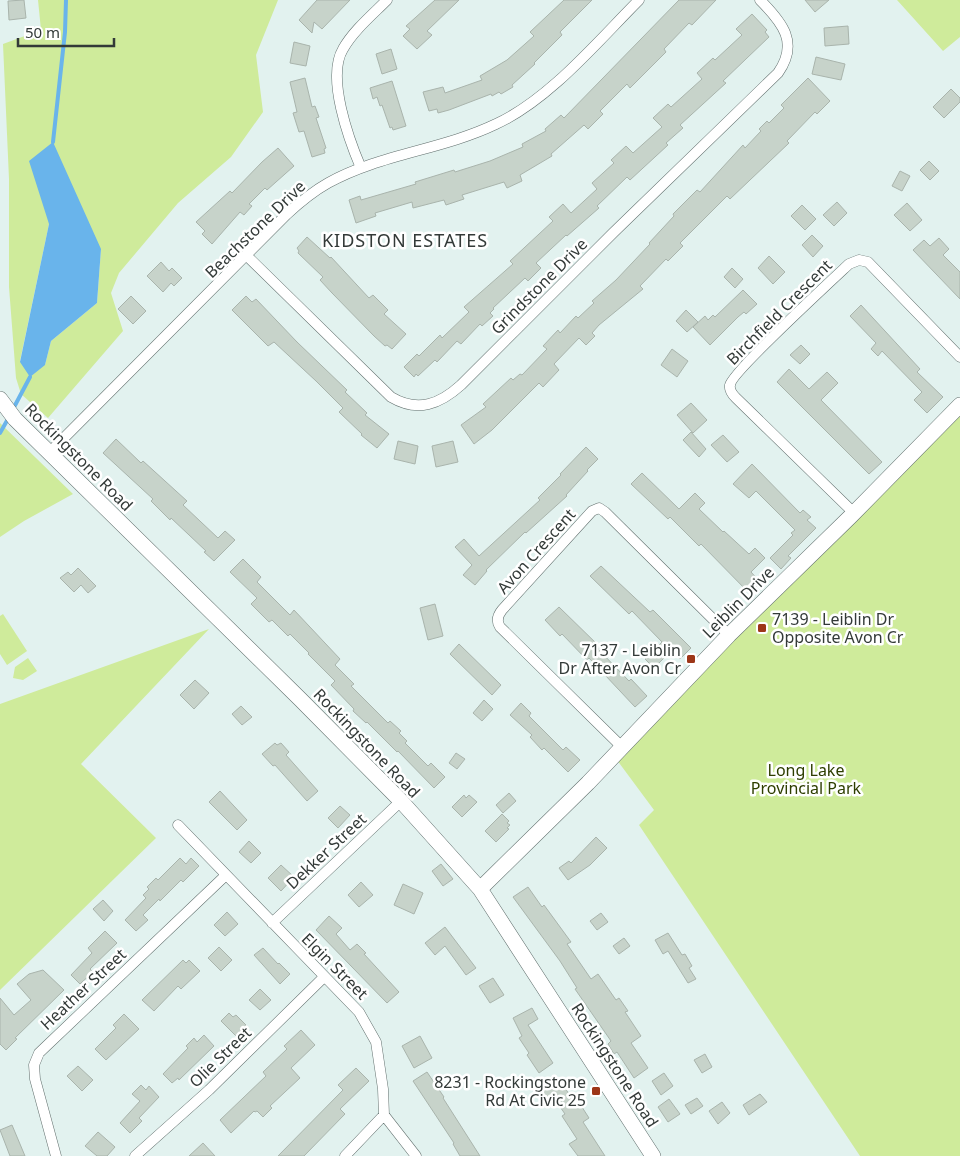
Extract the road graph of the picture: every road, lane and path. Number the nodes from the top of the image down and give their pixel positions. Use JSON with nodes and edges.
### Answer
{"nodes":[{"id":1,"x":387,"y":0,"type":"edge"},
{"id":2,"x":639,"y":0,"type":"edge"},
{"id":3,"x":760,"y":0,"type":"edge"},
{"id":4,"x":361,"y":168,"type":"junction"},
{"id":5,"x":247,"y":256,"type":"junction"},
{"id":6,"x":960,"y":357,"type":"edge"},
{"id":7,"x":0,"y":400,"type":"edge"},
{"id":8,"x":960,"y":405,"type":"edge"},
{"id":9,"x":49,"y":453,"type":"junction"},
{"id":10,"x":854,"y":513,"type":"junction"},
{"id":11,"x":729,"y":635,"type":"junction"},
{"id":12,"x":622,"y":747,"type":"junction"},
{"id":13,"x":401,"y":801,"type":"junction"},
{"id":14,"x":178,"y":826,"type":"dead end"},
{"id":15,"x":226,"y":876,"type":"junction"},
{"id":16,"x":480,"y":889,"type":"junction"},
{"id":17,"x":272,"y":923,"type":"junction"},
{"id":18,"x":324,"y":977,"type":"junction"},
{"id":19,"x":384,"y":1115,"type":"junction"},
{"id":20,"x":56,"y":1156,"type":"edge"},
{"id":21,"x":135,"y":1156,"type":"edge"},
{"id":22,"x":345,"y":1156,"type":"edge"},
{"id":23,"x":416,"y":1156,"type":"edge"},
{"id":24,"x":653,"y":1156,"type":"edge"}],
"edges":[{"from":1,"to":4,"type":"street"},
{"from":2,"to":4,"type":"street","name":"Beachstone Drive"},
{"from":3,"to":5,"type":"street","name":"Grindstone Drive"},
{"from":4,"to":5,"type":"street","name":"Beachstone Drive"},
{"from":5,"to":9,"type":"street","name":"Beachstone Drive"},
{"from":6,"to":10,"type":"street","name":"Birchfield Crescent"},
{"from":7,"to":9,"type":"street","name":"Rockingstone Road"},
{"from":8,"to":10,"type":"street","name":"Leiblin Drive"},
{"from":9,"to":13,"type":"street","name":"Rockingstone Road"},
{"from":10,"to":11,"type":"street","name":"Leiblin Drive"},
{"from":11,"to":12,"type":"street","name":"Leiblin Drive"},
{"from":11,"to":12,"type":"street","name":"Avon Crescent"},
{"from":12,"to":16,"type":"street","name":"Leiblin Drive"},
{"from":13,"to":16,"type":"street","name":"Rockingstone Road"},
{"from":13,"to":17,"type":"street","name":"Dekker Street"},
{"from":14,"to":15,"type":"street","name":"Elgin Street"},
{"from":15,"to":17,"type":"street","name":"Elgin Street"},
{"from":15,"to":20,"type":"street","name":"Heather Street"},
{"from":16,"to":24,"type":"street","name":"Rockingstone Road"},
{"from":17,"to":18,"type":"street","name":"Elgin Street"},
{"from":18,"to":19,"type":"street","name":"Elgin Street"},
{"from":18,"to":21,"type":"street","name":"Olie Street"},
{"from":19,"to":22,"type":"street"},
{"from":19,"to":23,"type":"street"}]}
